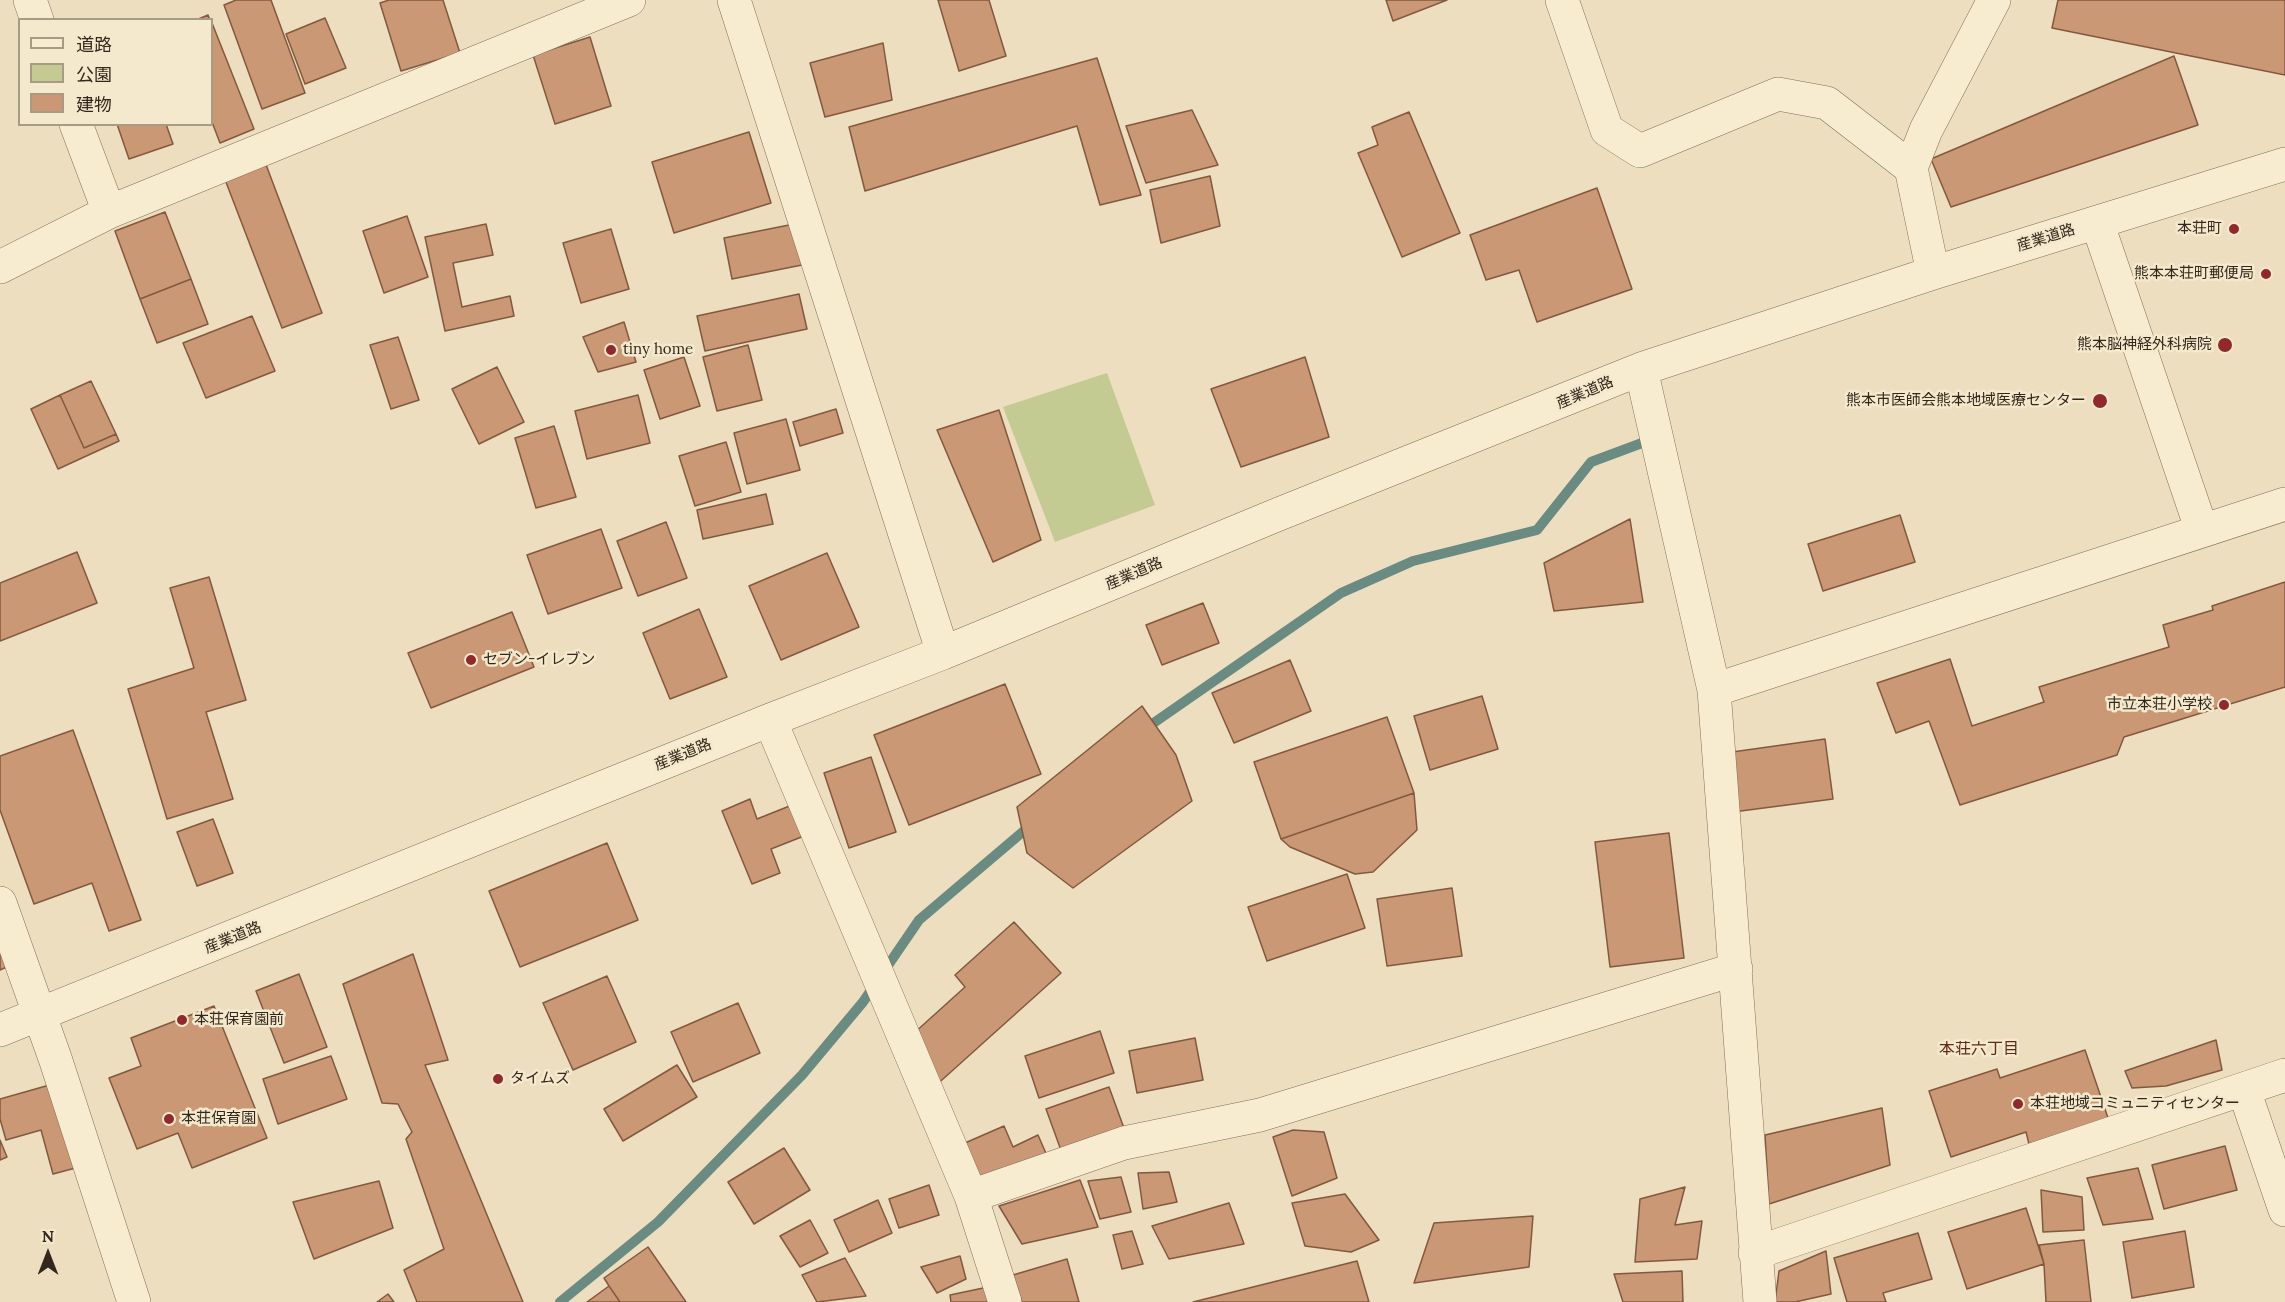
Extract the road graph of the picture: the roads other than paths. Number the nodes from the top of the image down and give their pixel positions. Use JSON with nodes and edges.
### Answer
{"nodes":[{"id":1,"x":30,"y":0,"type":"edge"},
{"id":2,"x":629,"y":0,"type":"edge"},
{"id":3,"x":734,"y":0,"type":"edge"},
{"id":4,"x":1562,"y":0,"type":"edge"},
{"id":5,"x":1994,"y":0,"type":"edge"},
{"id":6,"x":36,"y":18,"type":"edge"},
{"id":7,"x":77,"y":126,"type":"edge"},
{"id":8,"x":2285,"y":164,"type":"edge"},
{"id":9,"x":1911,"y":168,"type":"junction"},
{"id":10,"x":109,"y":212,"type":"junction"},
{"id":11,"x":2097,"y":222,"type":"junction"},
{"id":12,"x":0,"y":267,"type":"edge"},
{"id":13,"x":1933,"y":273,"type":"junction"},
{"id":14,"x":1641,"y":369,"type":"junction"},
{"id":15,"x":2285,"y":504,"type":"edge"},
{"id":16,"x":2202,"y":531,"type":"junction"},
{"id":17,"x":944,"y":653,"type":"junction"},
{"id":18,"x":1714,"y":690,"type":"junction"},
{"id":19,"x":770,"y":720,"type":"junction"},
{"id":20,"x":0,"y":903,"type":"edge"},
{"id":21,"x":1736,"y":969,"type":"junction"},
{"id":22,"x":40,"y":1016,"type":"junction"},
{"id":23,"x":0,"y":1030,"type":"edge"},
{"id":24,"x":2285,"y":1075,"type":"edge"},
{"id":25,"x":2244,"y":1090,"type":"junction"},
{"id":26,"x":971,"y":1196,"type":"junction"},
{"id":27,"x":2285,"y":1210,"type":"edge"},
{"id":28,"x":1755,"y":1253,"type":"junction"},
{"id":29,"x":134,"y":1302,"type":"edge"},
{"id":30,"x":1005,"y":1302,"type":"edge"},
{"id":31,"x":1760,"y":1302,"type":"edge"}],
"edges":[{"from":1,"to":6,"type":"street"},
{"from":2,"to":10,"type":"street"},
{"from":3,"to":17,"type":"street"},
{"from":4,"to":9,"type":"street"},
{"from":5,"to":9,"type":"street"},
{"from":7,"to":10,"type":"street"},
{"from":8,"to":11,"type":"street","name":"産業道路"},
{"from":9,"to":13,"type":"street"},
{"from":10,"to":12,"type":"street"},
{"from":11,"to":13,"type":"street","name":"産業道路"},
{"from":11,"to":16,"type":"street"},
{"from":13,"to":14,"type":"street","name":"産業道路"},
{"from":14,"to":17,"type":"street","name":"産業道路"},
{"from":14,"to":18,"type":"street"},
{"from":15,"to":16,"type":"street"},
{"from":16,"to":18,"type":"street"},
{"from":17,"to":19,"type":"street","name":"産業道路"},
{"from":18,"to":21,"type":"street"},
{"from":19,"to":22,"type":"street","name":"産業道路"},
{"from":19,"to":26,"type":"street"},
{"from":20,"to":22,"type":"street"},
{"from":21,"to":26,"type":"street"},
{"from":21,"to":28,"type":"street"},
{"from":22,"to":23,"type":"street","name":"産業道路"},
{"from":22,"to":29,"type":"street"},
{"from":24,"to":25,"type":"street"},
{"from":25,"to":27,"type":"street"},
{"from":25,"to":28,"type":"street"},
{"from":26,"to":30,"type":"street"},
{"from":28,"to":31,"type":"street"}]}
